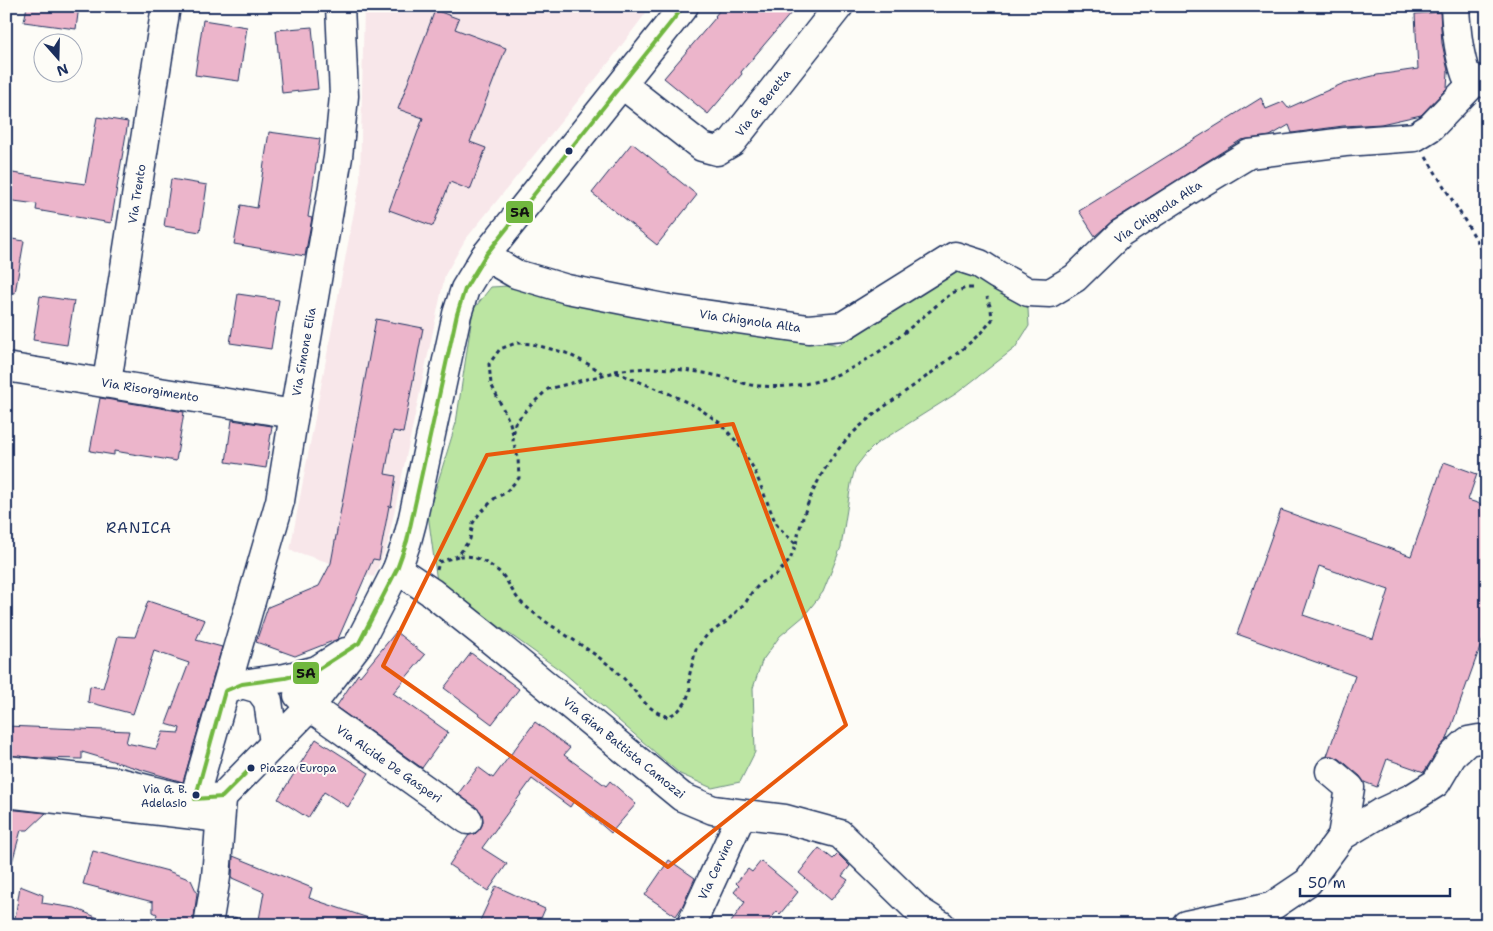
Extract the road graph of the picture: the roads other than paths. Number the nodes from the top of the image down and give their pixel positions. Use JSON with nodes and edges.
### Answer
{"nodes":[{"id":1,"x":166,"y":6,"type":"edge"},
{"id":2,"x":340,"y":6,"type":"edge"},
{"id":3,"x":684,"y":6,"type":"edge"},
{"id":4,"x":839,"y":6,"type":"edge"},
{"id":5,"x":1455,"y":6,"type":"edge"},
{"id":6,"x":1481,"y":82,"type":"edge"},
{"id":7,"x":623,"y":85,"type":"junction"},
{"id":8,"x":485,"y":256,"type":"junction"},
{"id":9,"x":6,"y":367,"type":"edge"},
{"id":10,"x":107,"y":382,"type":"junction"},
{"id":11,"x":294,"y":414,"type":"junction"},
{"id":12,"x":397,"y":569,"type":"junction"},
{"id":13,"x":359,"y":643,"type":"junction"},
{"id":14,"x":286,"y":678,"type":"junction"},
{"id":15,"x":234,"y":687,"type":"junction"},
{"id":16,"x":310,"y":708,"type":"junction"},
{"id":17,"x":1487,"y":740,"type":"edge"},
{"id":18,"x":274,"y":743,"type":"junction"},
{"id":19,"x":6,"y":770,"type":"edge"},
{"id":20,"x":1330,"y":772,"type":"dead end"},
{"id":21,"x":6,"y":793,"type":"edge"},
{"id":22,"x":195,"y":799,"type":"junction"},
{"id":23,"x":221,"y":807,"type":"junction"},
{"id":24,"x":742,"y":814,"type":"junction"},
{"id":25,"x":468,"y":820,"type":"dead end"},
{"id":26,"x":1342,"y":836,"type":"junction"},
{"id":27,"x":930,"y":918,"type":"edge"},
{"id":28,"x":208,"y":925,"type":"edge"},
{"id":29,"x":691,"y":925,"type":"edge"},
{"id":30,"x":963,"y":925,"type":"edge"},
{"id":31,"x":1186,"y":925,"type":"edge"}],
"edges":[{"from":1,"to":10,"type":"street","name":"Via Trento"},
{"from":2,"to":11,"type":"street","name":"Via Simone Elia"},
{"from":3,"to":7,"type":"street"},
{"from":4,"to":7,"type":"street","name":"Via G. Beretta"},
{"from":5,"to":6,"type":"street"},
{"from":6,"to":8,"type":"street","name":"Via Chignola Alta"},
{"from":7,"to":8,"type":"street"},
{"from":8,"to":12,"type":"street"},
{"from":9,"to":10,"type":"street","name":"Via Risorgimento"},
{"from":10,"to":11,"type":"street","name":"Via Risorgimento"},
{"from":11,"to":15,"type":"street","name":"Via Simone Elia"},
{"from":12,"to":13,"type":"street"},
{"from":12,"to":24,"type":"street","name":"Via Gian Battista Camozzi"},
{"from":13,"to":14,"type":"street"},
{"from":13,"to":16,"type":"street"},
{"from":14,"to":15,"type":"street"},
{"from":14,"to":16,"type":"street"},
{"from":15,"to":18,"type":"street"},
{"from":15,"to":22,"type":"street"},
{"from":16,"to":18,"type":"street"},
{"from":16,"to":25,"type":"street","name":"Via Alcide De Gasperi"},
{"from":17,"to":26,"type":"street"},
{"from":18,"to":23,"type":"street"},
{"from":19,"to":22,"type":"street"},
{"from":20,"to":26,"type":"street"},
{"from":21,"to":23,"type":"street"},
{"from":22,"to":23,"type":"street"},
{"from":23,"to":28,"type":"street"},
{"from":24,"to":27,"type":"street","name":"Via Gian Battista Camozzi"},
{"from":24,"to":29,"type":"street","name":"Via Cervino"},
{"from":26,"to":31,"type":"street"},
{"from":27,"to":30,"type":"street","name":"Via Gian Battista Camozzi"}]}
